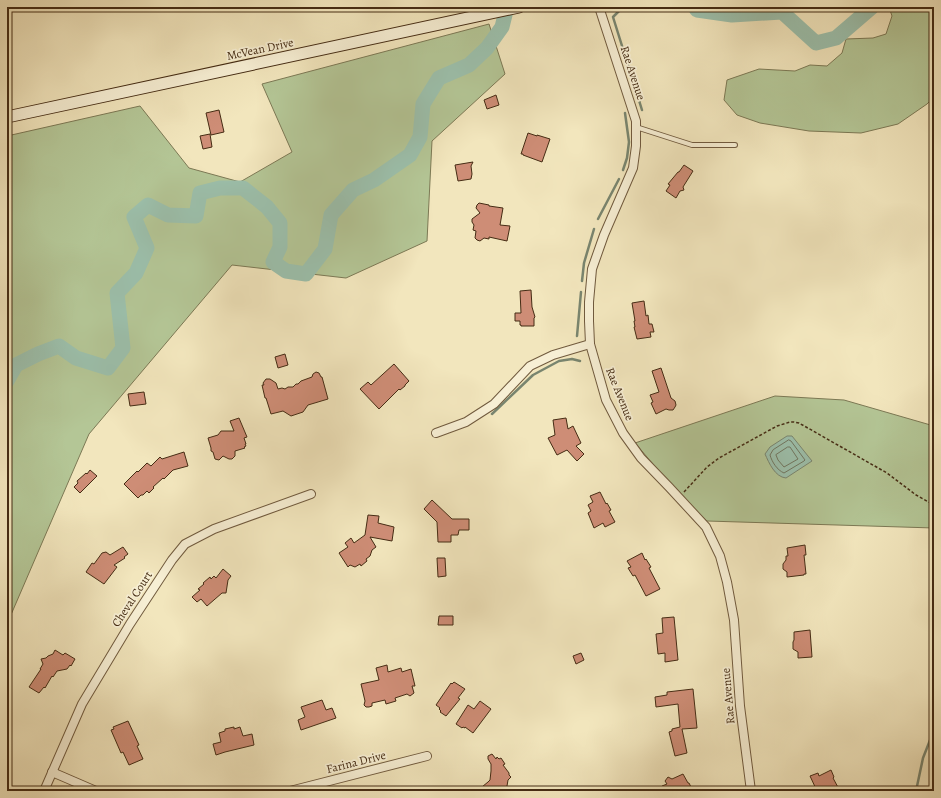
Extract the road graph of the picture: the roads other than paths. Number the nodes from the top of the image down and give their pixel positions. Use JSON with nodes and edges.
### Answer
{"nodes":[{"id":1,"x":518,"y":7,"type":"edge"},
{"id":2,"x":599,"y":7,"type":"edge"},
{"id":3,"x":7,"y":117,"type":"edge"},
{"id":4,"x":636,"y":127,"type":"junction"},
{"id":5,"x":736,"y":145,"type":"dead end"},
{"id":6,"x":590,"y":344,"type":"junction"},
{"id":7,"x":436,"y":433,"type":"dead end"},
{"id":8,"x":311,"y":494,"type":"dead end"},
{"id":9,"x":427,"y":756,"type":"dead end"},
{"id":10,"x":52,"y":772,"type":"junction"},
{"id":11,"x":44,"y":791,"type":"edge"},
{"id":12,"x":96,"y":791,"type":"edge"},
{"id":13,"x":290,"y":791,"type":"edge"},
{"id":14,"x":751,"y":791,"type":"edge"}],
"edges":[{"from":1,"to":3,"type":"main road","name":"McVean Drive"},
{"from":2,"to":4,"type":"street","name":"Rae Avenue"},
{"from":4,"to":5,"type":"lane"},
{"from":4,"to":6,"type":"street","name":"Rae Avenue"},
{"from":6,"to":7,"type":"street"},
{"from":6,"to":14,"type":"street","name":"Rae Avenue"},
{"from":8,"to":10,"type":"street","name":"Cheval Court"},
{"from":9,"to":13,"type":"street","name":"Farina Drive"},
{"from":10,"to":11,"type":"street","name":"Cheval Court"},
{"from":10,"to":12,"type":"street"}]}
